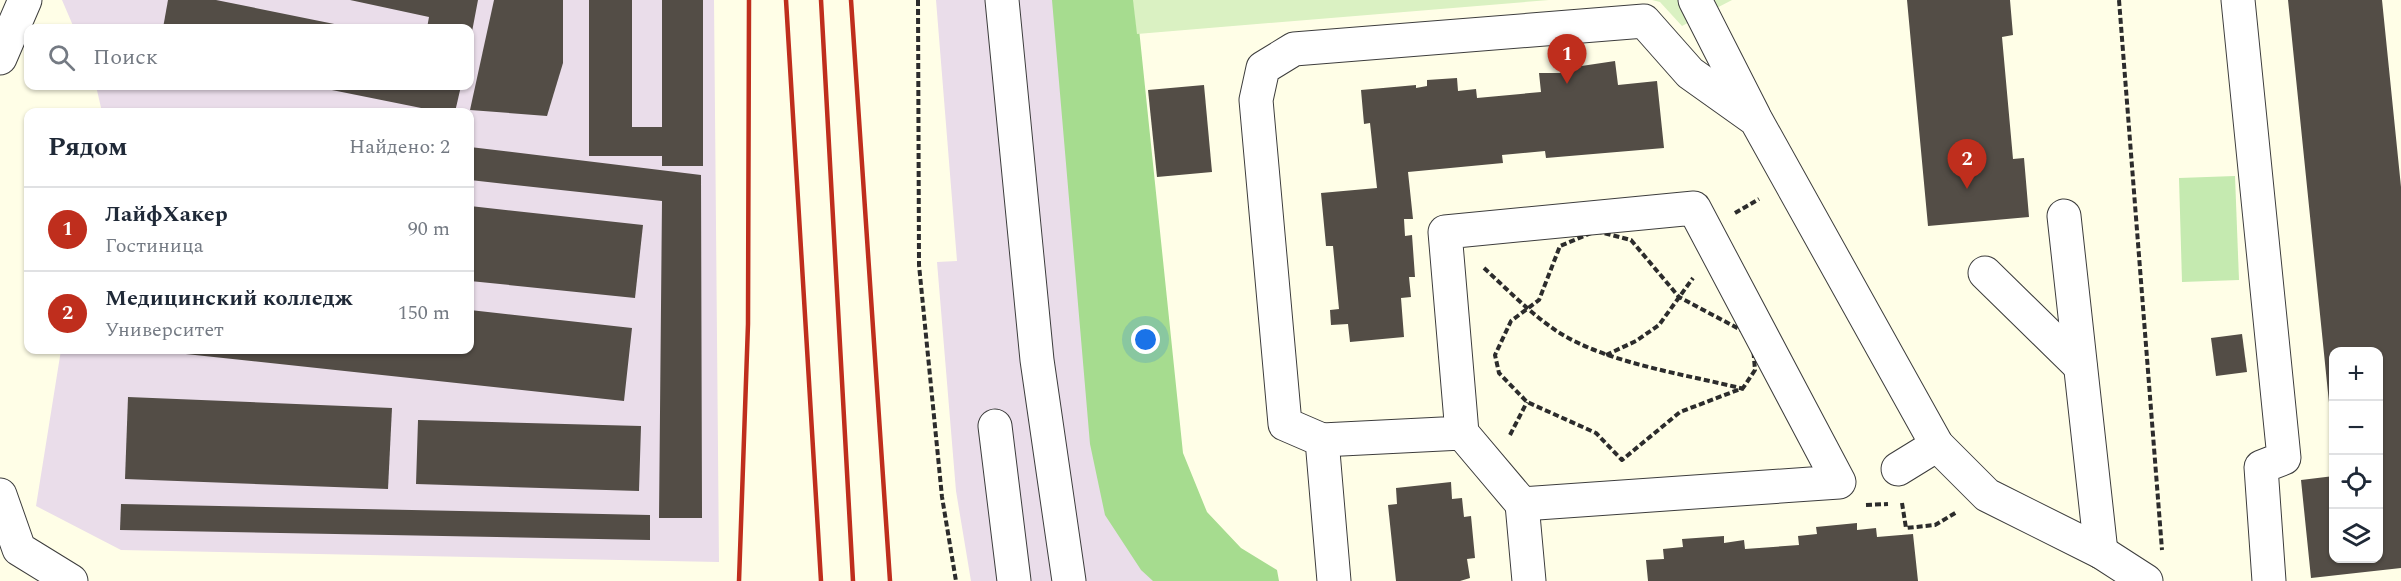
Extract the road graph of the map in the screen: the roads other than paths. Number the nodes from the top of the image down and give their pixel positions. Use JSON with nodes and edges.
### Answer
{"nodes":[{"id":1,"x":25,"y":0,"type":"edge"},
{"id":2,"x":1002,"y":0,"type":"edge"},
{"id":3,"x":1695,"y":0,"type":"edge"},
{"id":4,"x":2238,"y":0,"type":"edge"},
{"id":5,"x":0,"y":57,"type":"edge"},
{"id":6,"x":1756,"y":120,"type":"junction"},
{"id":7,"x":2064,"y":216,"type":"dead end"},
{"id":8,"x":1985,"y":273,"type":"dead end"},
{"id":9,"x":2080,"y":366,"type":"junction"},
{"id":10,"x":995,"y":426,"type":"dead end"},
{"id":11,"x":1462,"y":434,"type":"junction"},
{"id":12,"x":1322,"y":440,"type":"junction"},
{"id":13,"x":1936,"y":446,"type":"junction"},
{"id":14,"x":1898,"y":469,"type":"dead end"},
{"id":15,"x":0,"y":495,"type":"edge"},
{"id":16,"x":1522,"y":504,"type":"junction"},
{"id":17,"x":2101,"y":552,"type":"junction"},
{"id":18,"x":2154,"y":569,"type":"edge"},
{"id":19,"x":71,"y":581,"type":"edge"},
{"id":20,"x":1014,"y":581,"type":"edge"},
{"id":21,"x":1069,"y":581,"type":"edge"},
{"id":22,"x":1334,"y":581,"type":"edge"},
{"id":23,"x":1529,"y":581,"type":"edge"},
{"id":24,"x":2269,"y":581,"type":"edge"}],
"edges":[{"from":1,"to":5,"type":"lane"},
{"from":2,"to":21,"type":"lane"},
{"from":3,"to":6,"type":"lane"},
{"from":4,"to":24,"type":"lane"},
{"from":6,"to":12,"type":"lane"},
{"from":6,"to":13,"type":"lane"},
{"from":7,"to":9,"type":"lane"},
{"from":8,"to":9,"type":"lane"},
{"from":9,"to":17,"type":"lane"},
{"from":10,"to":20,"type":"lane"},
{"from":11,"to":12,"type":"lane"},
{"from":11,"to":16,"type":"lane"},
{"from":11,"to":16,"type":"lane"},
{"from":12,"to":22,"type":"lane"},
{"from":13,"to":14,"type":"lane"},
{"from":13,"to":17,"type":"lane"},
{"from":15,"to":19,"type":"lane"},
{"from":16,"to":23,"type":"lane"},
{"from":17,"to":18,"type":"lane"}]}
